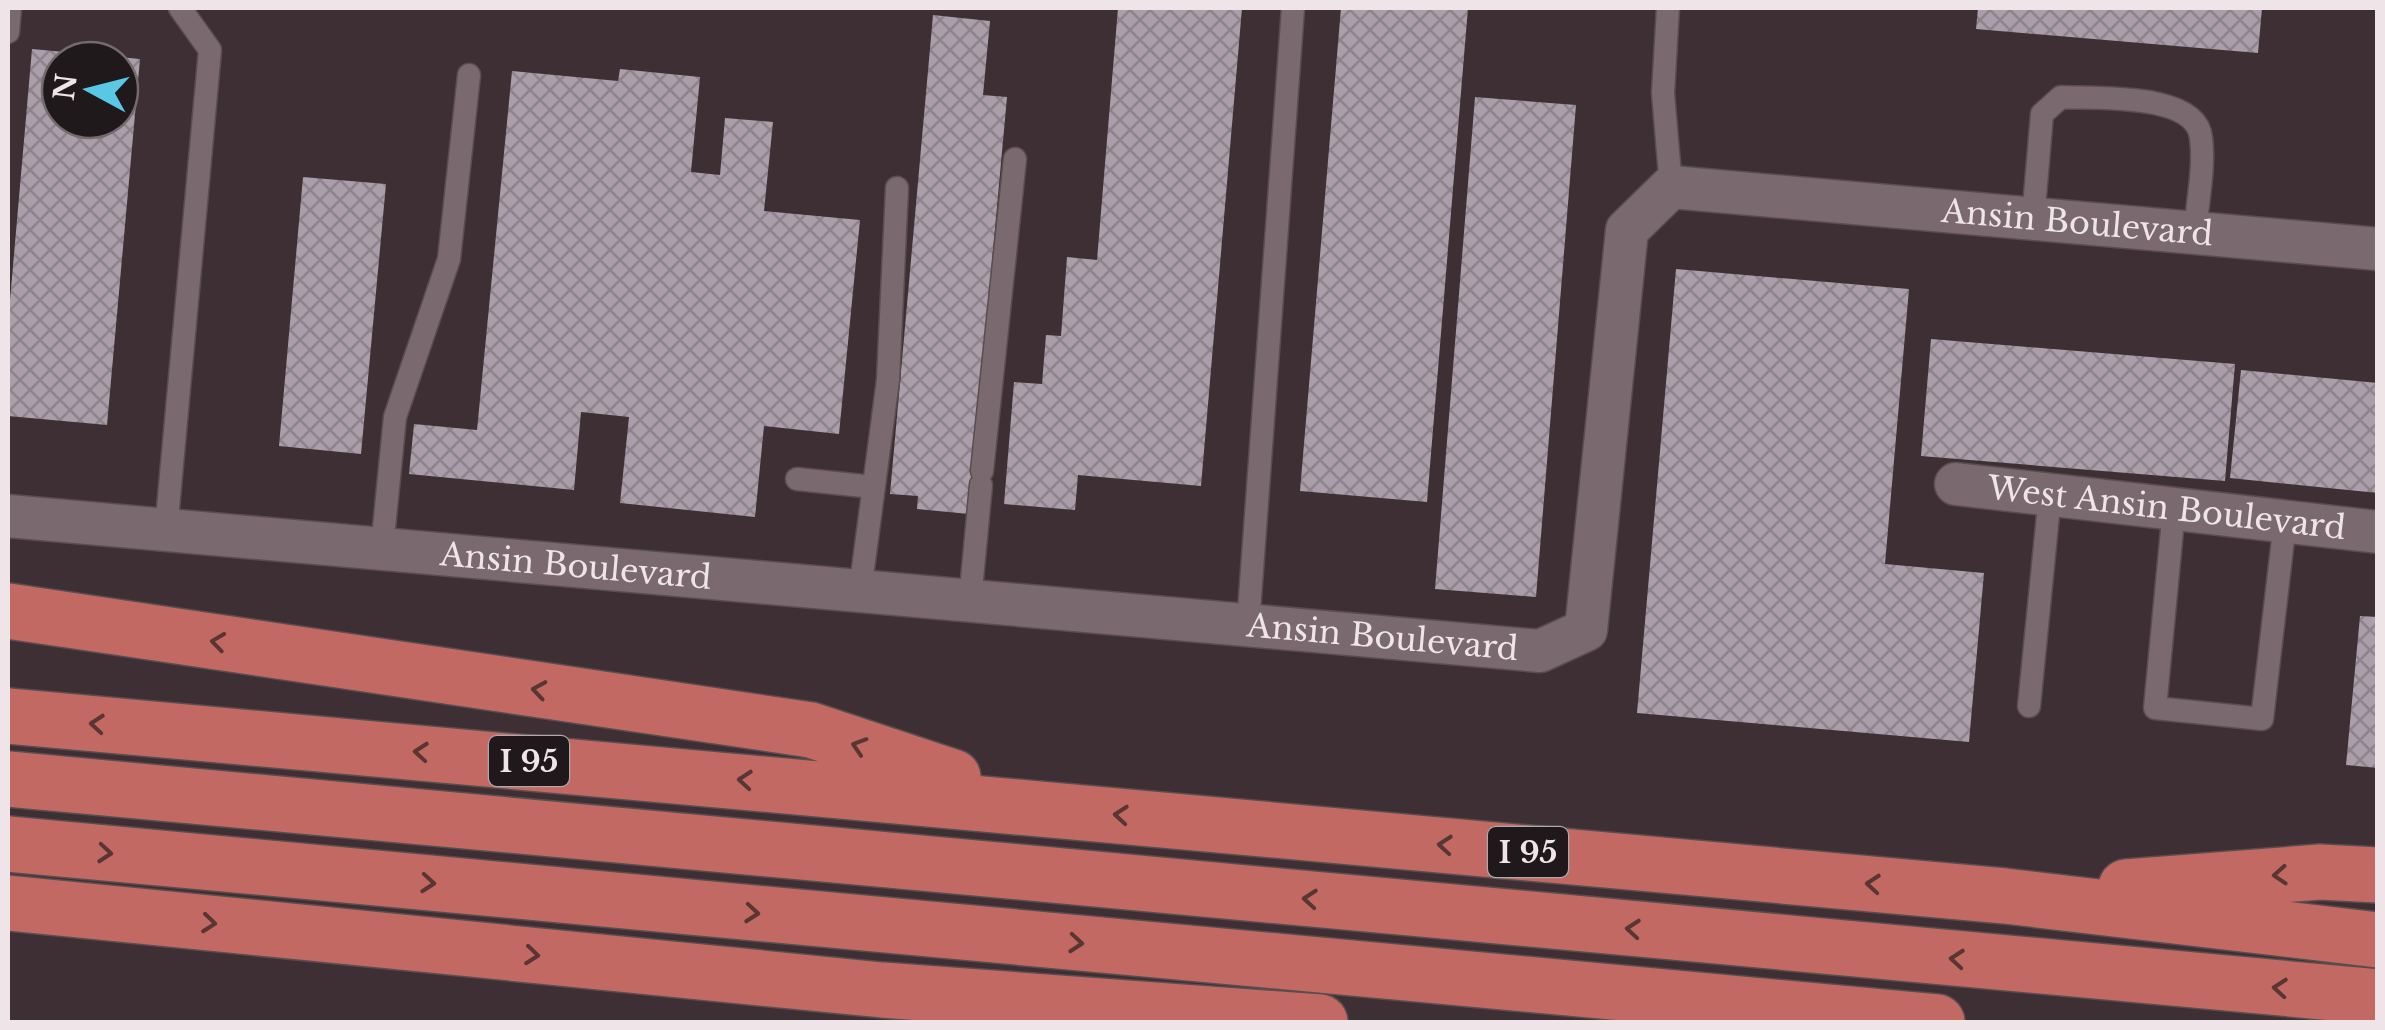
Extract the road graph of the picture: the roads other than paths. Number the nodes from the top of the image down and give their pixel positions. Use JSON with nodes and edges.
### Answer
{"nodes":[{"id":1,"x":10,"y":8,"type":"edge"},
{"id":2,"x":180,"y":8,"type":"edge"},
{"id":3,"x":1292,"y":8,"type":"edge"},
{"id":4,"x":1668,"y":8,"type":"edge"},
{"id":5,"x":8,"y":32,"type":"edge"},
{"id":6,"x":469,"y":76,"type":"dead end"},
{"id":7,"x":1014,"y":159,"type":"dead end"},
{"id":8,"x":1671,"y":187,"type":"junction"},
{"id":9,"x":897,"y":188,"type":"dead end"},
{"id":10,"x":2033,"y":219,"type":"junction"},
{"id":11,"x":2195,"y":234,"type":"junction"},
{"id":12,"x":2378,"y":250,"type":"edge"},
{"id":13,"x":797,"y":479,"type":"dead end"},
{"id":14,"x":1956,"y":484,"type":"dead end"},
{"id":15,"x":874,"y":487,"type":"junction"},
{"id":16,"x":2050,"y":495,"type":"junction"},
{"id":17,"x":2174,"y":509,"type":"junction"},
{"id":18,"x":8,"y":516,"type":"edge"},
{"id":19,"x":2285,"y":522,"type":"junction"},
{"id":20,"x":166,"y":530,"type":"junction"},
{"id":21,"x":2378,"y":532,"type":"edge"},
{"id":22,"x":382,"y":548,"type":"junction"},
{"id":23,"x":860,"y":591,"type":"junction"},
{"id":24,"x":970,"y":600,"type":"junction"},
{"id":25,"x":8,"y":611,"type":"edge"},
{"id":26,"x":1248,"y":625,"type":"junction"},
{"id":27,"x":2029,"y":706,"type":"dead end"},
{"id":28,"x":8,"y":716,"type":"edge"},
{"id":29,"x":8,"y":779,"type":"edge"},
{"id":30,"x":1051,"y":808,"type":"junction"},
{"id":31,"x":8,"y":844,"type":"edge"},
{"id":32,"x":2378,"y":876,"type":"edge"},
{"id":33,"x":2005,"y":896,"type":"junction"},
{"id":34,"x":8,"y":903,"type":"edge"},
{"id":35,"x":2378,"y":940,"type":"edge"},
{"id":36,"x":882,"y":990,"type":"junction"},
{"id":37,"x":2378,"y":998,"type":"edge"},
{"id":38,"x":1008,"y":1022,"type":"edge"},
{"id":39,"x":1320,"y":1022,"type":"edge"},
{"id":40,"x":1937,"y":1022,"type":"edge"}],
"edges":[{"from":1,"to":5,"type":"lane"},
{"from":2,"to":20,"type":"lane"},
{"from":3,"to":26,"type":"lane"},
{"from":4,"to":8,"type":"lane"},
{"from":6,"to":22,"type":"lane"},
{"from":7,"to":24,"type":"lane"},
{"from":8,"to":10,"type":"street","name":"Ansin Boulevard"},
{"from":8,"to":26,"type":"street","name":"Ansin Boulevard"},
{"from":9,"to":15,"type":"lane"},
{"from":10,"to":11,"type":"street","name":"Ansin Boulevard"},
{"from":10,"to":11,"type":"lane"},
{"from":11,"to":12,"type":"street","name":"Ansin Boulevard"},
{"from":13,"to":15,"type":"lane"},
{"from":14,"to":16,"type":"street","name":"West Ansin Boulevard"},
{"from":15,"to":23,"type":"lane"},
{"from":16,"to":17,"type":"street","name":"West Ansin Boulevard"},
{"from":16,"to":27,"type":"lane"},
{"from":17,"to":19,"type":"street","name":"West Ansin Boulevard"},
{"from":17,"to":19,"type":"lane"},
{"from":18,"to":20,"type":"street","name":"Ansin Boulevard"},
{"from":19,"to":21,"type":"street","name":"West Ansin Boulevard"},
{"from":20,"to":22,"type":"street","name":"Ansin Boulevard"},
{"from":22,"to":23,"type":"street","name":"Ansin Boulevard"},
{"from":23,"to":24,"type":"street","name":"Ansin Boulevard"},
{"from":24,"to":26,"type":"street","name":"Ansin Boulevard"},
{"from":30,"to":25,"type":"highway","one_way":true},
{"from":30,"to":28,"type":"highway","number":"I 95","one_way":true},
{"from":37,"to":29,"type":"highway","one_way":true},
{"from":33,"to":30,"type":"highway","number":"I 95","one_way":true},
{"from":31,"to":40,"type":"highway","one_way":true},
{"from":32,"to":33,"type":"highway","one_way":true},
{"from":33,"to":35,"type":"highway","number":"I 95"},
{"from":34,"to":36,"type":"highway","one_way":true},
{"from":36,"to":38,"type":"highway"},
{"from":36,"to":39,"type":"highway"}]}
